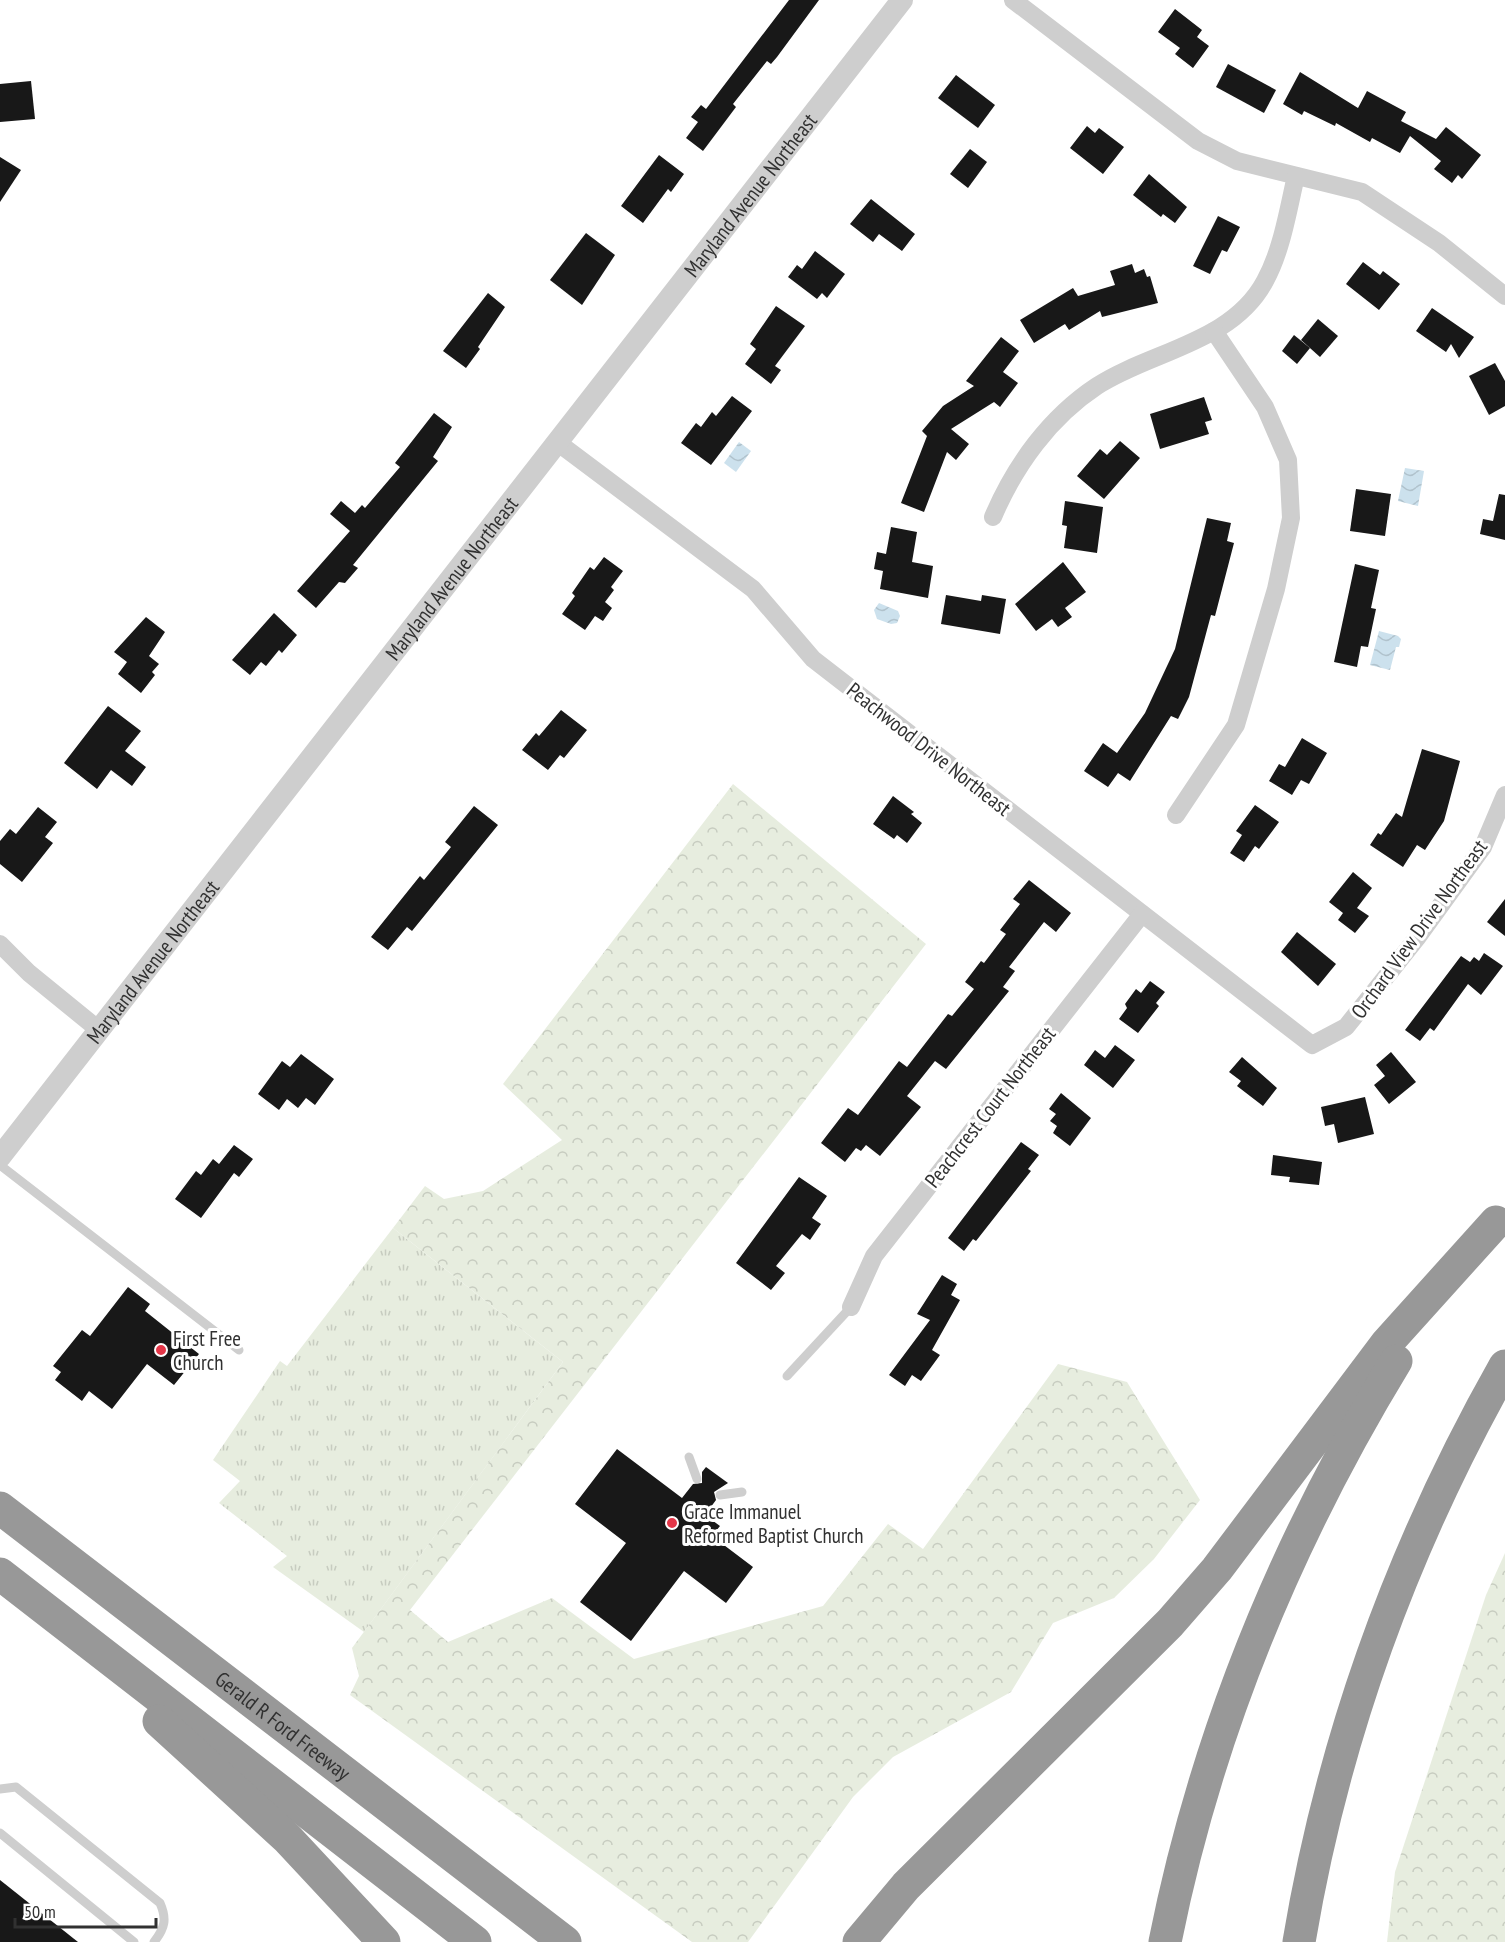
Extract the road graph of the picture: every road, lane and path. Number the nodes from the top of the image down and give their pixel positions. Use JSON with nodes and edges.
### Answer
{"nodes":[{"id":1,"x":902,"y":0,"type":"edge"},
{"id":2,"x":1013,"y":0,"type":"edge"},
{"id":3,"x":1296,"y":176,"type":"junction"},
{"id":4,"x":1505,"y":296,"type":"edge"},
{"id":5,"x":1214,"y":331,"type":"junction"},
{"id":6,"x":557,"y":442,"type":"junction"},
{"id":7,"x":993,"y":517,"type":"dead end"},
{"id":8,"x":1505,"y":795,"type":"edge"},
{"id":9,"x":1176,"y":815,"type":"dead end"},
{"id":10,"x":1142,"y":914,"type":"junction"},
{"id":11,"x":0,"y":944,"type":"edge"},
{"id":12,"x":99,"y":1030,"type":"junction"},
{"id":13,"x":1312,"y":1045,"type":"joint"},
{"id":14,"x":0,"y":1157,"type":"edge"},
{"id":15,"x":0,"y":1166,"type":"edge"},
{"id":16,"x":1500,"y":1216,"type":"edge"},
{"id":17,"x":851,"y":1307,"type":"joint"},
{"id":18,"x":239,"y":1350,"type":"dead end"},
{"id":19,"x":1505,"y":1366,"type":"edge"},
{"id":20,"x":787,"y":1376,"type":"dead end"},
{"id":21,"x":689,"y":1457,"type":"dead end"},
{"id":22,"x":697,"y":1479,"type":"dead end"},
{"id":23,"x":742,"y":1492,"type":"dead end"},
{"id":24,"x":720,"y":1495,"type":"dead end"},
{"id":25,"x":0,"y":1508,"type":"edge"},
{"id":26,"x":0,"y":1574,"type":"edge"},
{"id":27,"x":0,"y":1590,"type":"edge"},
{"id":28,"x":0,"y":1790,"type":"edge"},
{"id":29,"x":0,"y":1833,"type":"edge"},
{"id":30,"x":134,"y":1942,"type":"edge"},
{"id":31,"x":154,"y":1942,"type":"edge"},
{"id":32,"x":384,"y":1942,"type":"edge"},
{"id":33,"x":475,"y":1942,"type":"edge"},
{"id":34,"x":565,"y":1942,"type":"edge"},
{"id":35,"x":859,"y":1942,"type":"edge"},
{"id":36,"x":1165,"y":1942,"type":"edge"},
{"id":37,"x":1299,"y":1942,"type":"edge"}],
"edges":[{"from":1,"to":6,"type":"street","name":"Maryland Avenue Northeast"},
{"from":2,"to":3,"type":"street"},
{"from":3,"to":4,"type":"street"},
{"from":3,"to":5,"type":"street"},
{"from":5,"to":7,"type":"street"},
{"from":5,"to":9,"type":"street"},
{"from":6,"to":10,"type":"street","name":"Peachwood Drive Northeast"},
{"from":6,"to":12,"type":"street","name":"Maryland Avenue Northeast"},
{"from":8,"to":13,"type":"street","name":"Orchard View Drive Northeast"},
{"from":10,"to":13,"type":"street","name":"Peachwood Drive Northeast"},
{"from":10,"to":17,"type":"street","name":"Peachcrest Court Northeast"},
{"from":11,"to":12,"type":"street"},
{"from":12,"to":14,"type":"street","name":"Maryland Avenue Northeast"},
{"from":15,"to":18,"type":"lane"},
{"from":16,"to":35,"type":"highway"},
{"from":16,"to":36,"type":"highway"},
{"from":17,"to":20,"type":"lane"},
{"from":19,"to":37,"type":"highway"},
{"from":21,"to":22,"type":"lane"},
{"from":23,"to":24,"type":"lane"},
{"from":25,"to":34,"type":"highway","name":"Gerald R Ford Freeway"},
{"from":26,"to":33,"type":"highway"},
{"from":27,"to":32,"type":"highway"},
{"from":28,"to":31,"type":"lane"},
{"from":29,"to":30,"type":"lane"}]}
